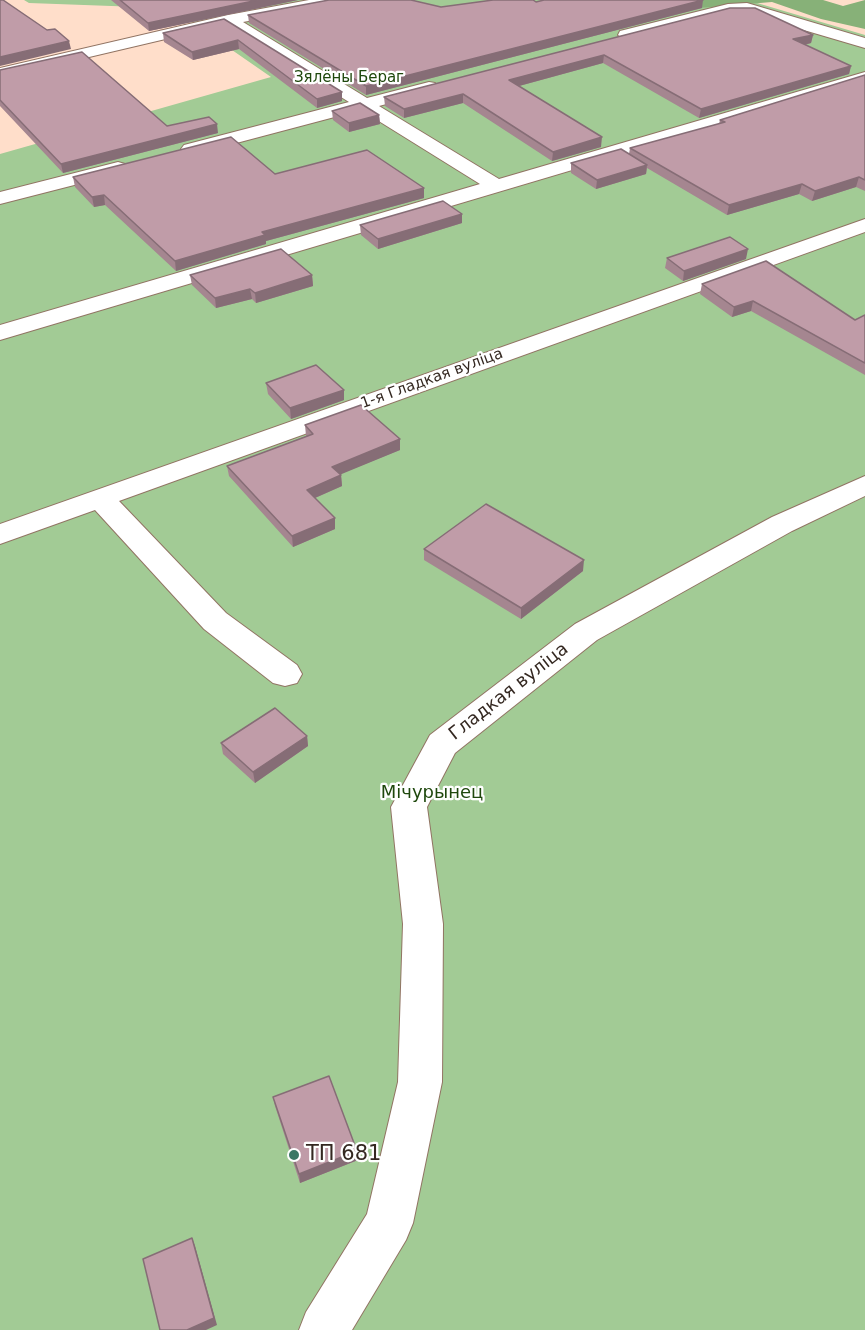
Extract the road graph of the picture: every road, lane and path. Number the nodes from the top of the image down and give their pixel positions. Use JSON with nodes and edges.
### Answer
{"nodes":[{"id":1,"x":334,"y":0,"type":"edge"},
{"id":2,"x":228,"y":20,"type":"junction"},
{"id":3,"x":612,"y":39,"type":"edge"},
{"id":4,"x":865,"y":43,"type":"edge"},
{"id":5,"x":0,"y":73,"type":"edge"},
{"id":6,"x":865,"y":76,"type":"edge"},
{"id":7,"x":443,"y":83,"type":"edge"},
{"id":8,"x":365,"y":104,"type":"junction"},
{"id":9,"x":169,"y":154,"type":"edge"},
{"id":10,"x":135,"y":163,"type":"edge"},
{"id":11,"x":495,"y":185,"type":"junction"},
{"id":12,"x":0,"y":198,"type":"edge"},
{"id":13,"x":865,"y":225,"type":"edge"},
{"id":14,"x":0,"y":333,"type":"edge"},
{"id":15,"x":865,"y":485,"type":"edge"},
{"id":16,"x":100,"y":498,"type":"junction"},
{"id":17,"x":0,"y":534,"type":"edge"},
{"id":18,"x":285,"y":674,"type":"dead end"},
{"id":19,"x":324,"y":1330,"type":"edge"}],
"edges":[{"from":1,"to":2,"type":"street"},
{"from":2,"to":5,"type":"street"},
{"from":2,"to":8,"type":"street"},
{"from":3,"to":4,"type":"street"},
{"from":6,"to":11,"type":"street"},
{"from":7,"to":8,"type":"street"},
{"from":8,"to":9,"type":"street"},
{"from":8,"to":11,"type":"street"},
{"from":10,"to":12,"type":"street"},
{"from":11,"to":14,"type":"street"},
{"from":13,"to":16,"type":"street","name":"1-я Гладкая вуліца"},
{"from":15,"to":19,"type":"street","name":"Гладкая вуліца"},
{"from":16,"to":17,"type":"street","name":"1-я Гладкая вуліца"},
{"from":16,"to":18,"type":"street"}]}
